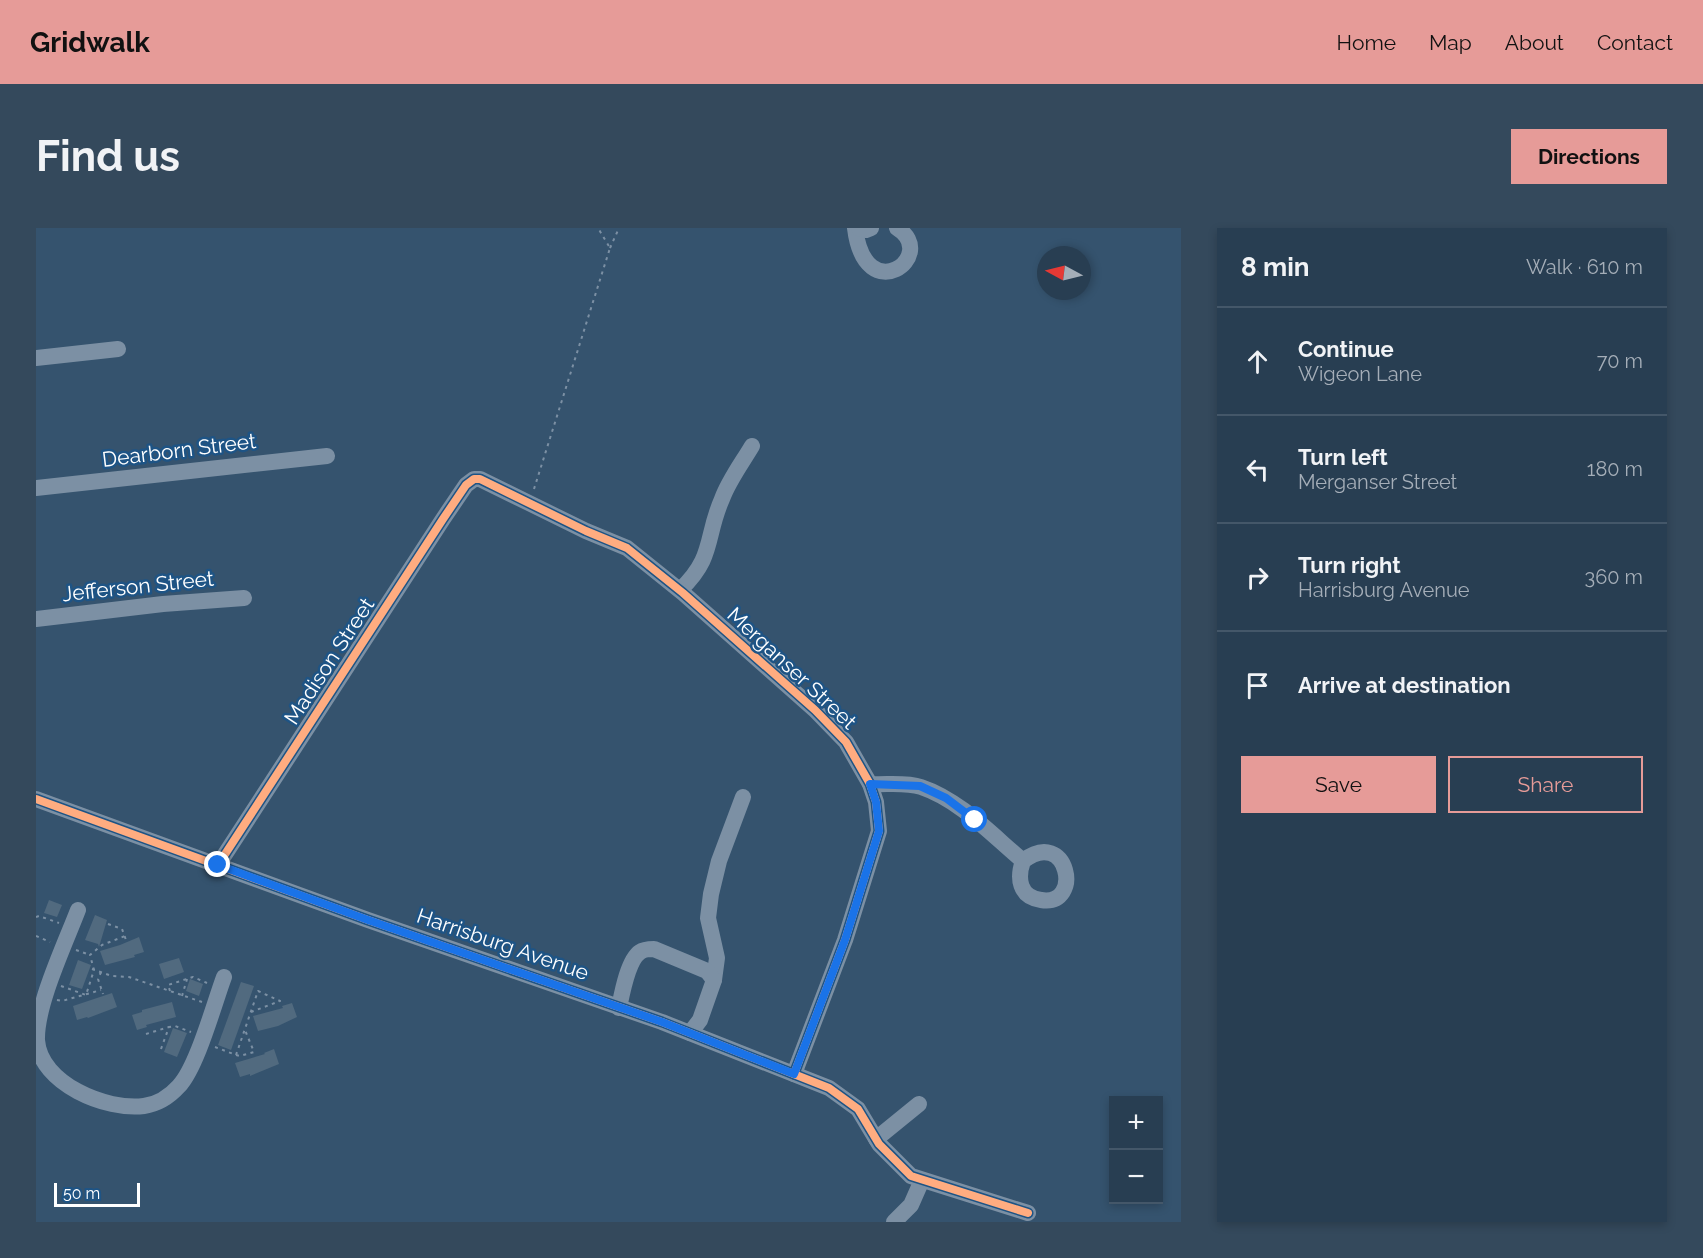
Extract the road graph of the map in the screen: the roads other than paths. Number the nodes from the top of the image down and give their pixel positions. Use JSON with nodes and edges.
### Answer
{"nodes":[{"id":1,"x":857,"y":228,"type":"edge"},
{"id":2,"x":871,"y":228,"type":"edge"},
{"id":3,"x":897,"y":228,"type":"edge"},
{"id":4,"x":118,"y":349,"type":"dead end"},
{"id":5,"x":36,"y":358,"type":"edge"},
{"id":6,"x":752,"y":446,"type":"dead end"},
{"id":7,"x":327,"y":456,"type":"dead end"},
{"id":8,"x":474,"y":479,"type":"joint"},
{"id":9,"x":36,"y":488,"type":"edge"},
{"id":10,"x":680,"y":590,"type":"junction"},
{"id":11,"x":244,"y":598,"type":"dead end"},
{"id":12,"x":36,"y":619,"type":"edge"},
{"id":13,"x":870,"y":784,"type":"junction"},
{"id":14,"x":743,"y":797,"type":"dead end"},
{"id":15,"x":36,"y":799,"type":"edge"},
{"id":16,"x":1023,"y":861,"type":"dead end"},
{"id":17,"x":218,"y":865,"type":"junction"},
{"id":18,"x":78,"y":910,"type":"dead end"},
{"id":19,"x":714,"y":980,"type":"junction"},
{"id":20,"x":222,"y":982,"type":"road end"},
{"id":21,"x":619,"y":1008,"type":"junction"},
{"id":22,"x":690,"y":1033,"type":"junction"},
{"id":23,"x":37,"y":1049,"type":"edge"},
{"id":24,"x":794,"y":1074,"type":"junction"},
{"id":25,"x":919,"y":1104,"type":"dead end"},
{"id":26,"x":876,"y":1139,"type":"junction"},
{"id":27,"x":922,"y":1180,"type":"junction"},
{"id":28,"x":1028,"y":1213,"type":"dead end"},
{"id":29,"x":894,"y":1222,"type":"edge"}],
"edges":[{"from":1,"to":2,"type":"street"},
{"from":1,"to":3,"type":"street"},
{"from":4,"to":5,"type":"street"},
{"from":6,"to":10,"type":"street"},
{"from":7,"to":9,"type":"street","name":"Dearborn Street"},
{"from":8,"to":10,"type":"street","name":"Merganser Street"},
{"from":8,"to":17,"type":"street","name":"Madison Street"},
{"from":10,"to":13,"type":"street","name":"Merganser Street"},
{"from":11,"to":12,"type":"street","name":"Jefferson Street"},
{"from":13,"to":16,"type":"street"},
{"from":13,"to":24,"type":"street","name":"Merganser Street"},
{"from":14,"to":19,"type":"street"},
{"from":15,"to":17,"type":"street","name":"Harrisburg Avenue"},
{"from":17,"to":21,"type":"street","name":"Harrisburg Avenue"},
{"from":18,"to":23,"type":"street"},
{"from":19,"to":21,"type":"street"},
{"from":19,"to":22,"type":"street"},
{"from":20,"to":23,"type":"street"},
{"from":21,"to":22,"type":"street","name":"Harrisburg Avenue"},
{"from":22,"to":24,"type":"street","name":"Harrisburg Avenue"},
{"from":24,"to":26,"type":"street","name":"Harrisburg Avenue"},
{"from":25,"to":26,"type":"street"},
{"from":26,"to":27,"type":"street","name":"Harrisburg Avenue"},
{"from":27,"to":28,"type":"street","name":"Harrisburg Avenue"},
{"from":27,"to":29,"type":"street"}]}
